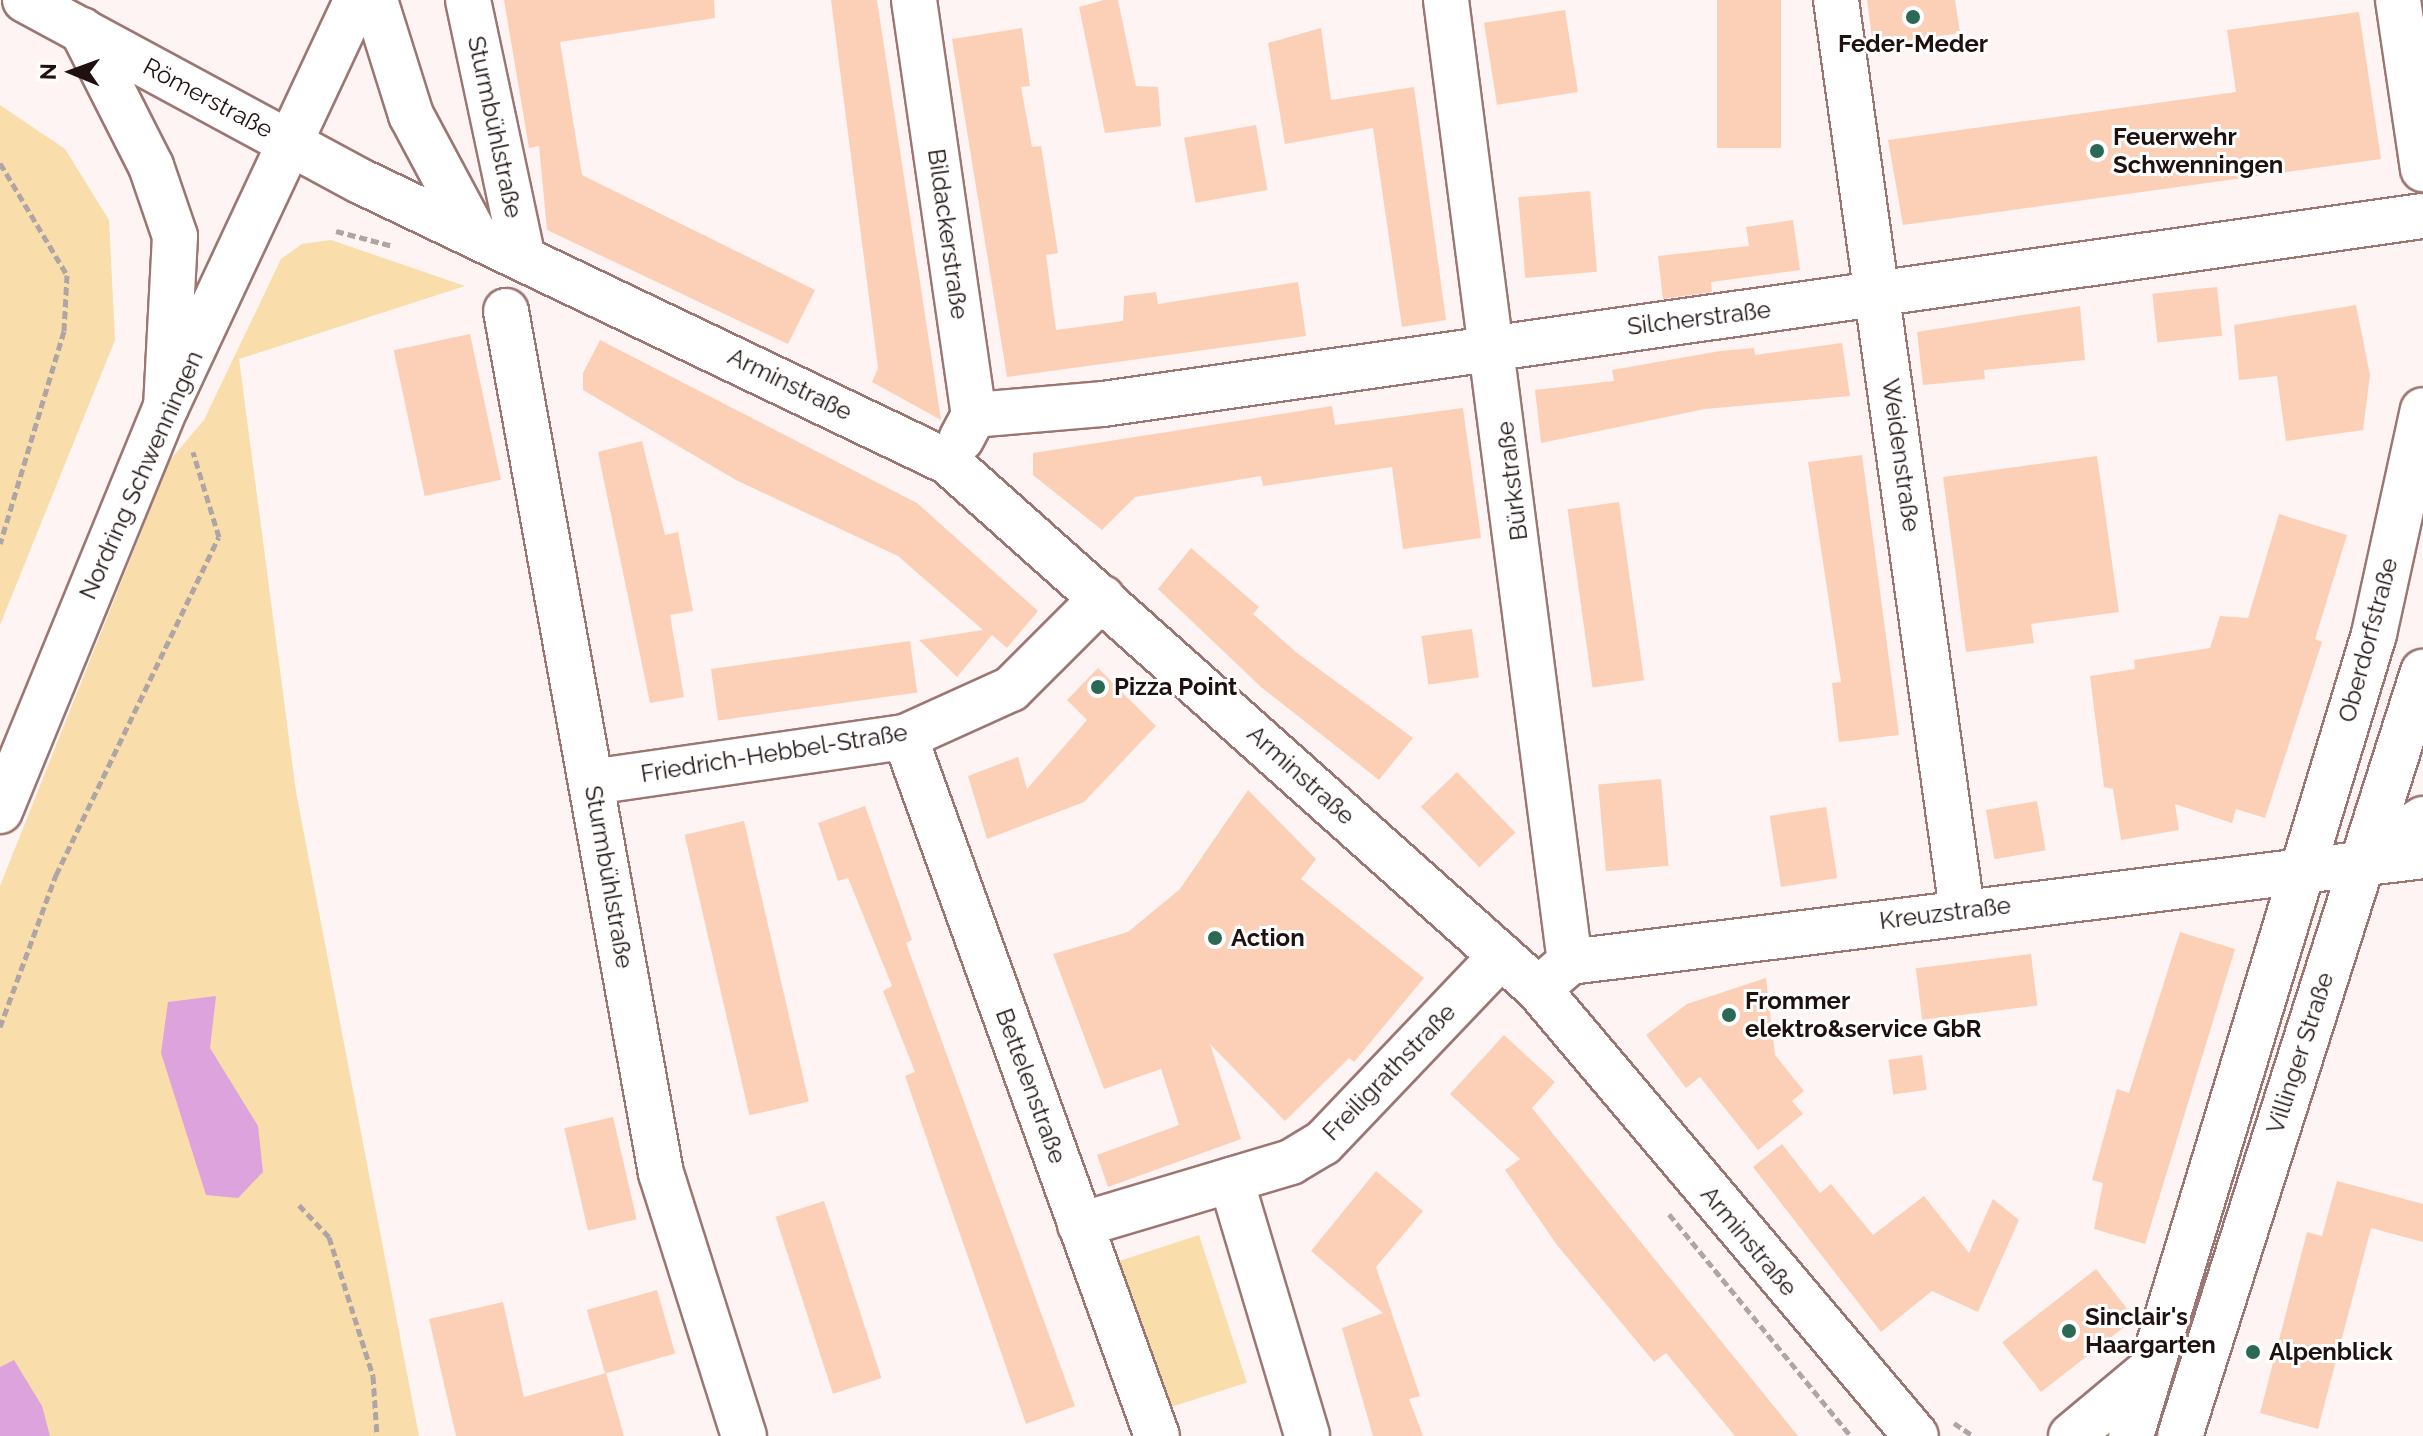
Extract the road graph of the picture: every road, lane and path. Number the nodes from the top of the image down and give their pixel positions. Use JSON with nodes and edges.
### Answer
{"nodes":[{"id":1,"x":25,"y":0,"type":"edge"},
{"id":2,"x":357,"y":0,"type":"edge"},
{"id":3,"x":375,"y":0,"type":"edge"},
{"id":4,"x":468,"y":0,"type":"edge"},
{"id":5,"x":914,"y":0,"type":"edge"},
{"id":6,"x":1446,"y":0,"type":"edge"},
{"id":7,"x":1836,"y":0,"type":"edge"},
{"id":8,"x":2398,"y":0,"type":"edge"},
{"id":9,"x":82,"y":30,"type":"junction"},
{"id":10,"x":291,"y":142,"type":"junction"},
{"id":11,"x":2422,"y":149,"type":"edge"},
{"id":12,"x":0,"y":163,"type":"edge"},
{"id":13,"x":2423,"y":216,"type":"edge"},
{"id":14,"x":473,"y":231,"type":"junction"},
{"id":15,"x":522,"y":254,"type":"junction"},
{"id":16,"x":1879,"y":296,"type":"junction"},
{"id":17,"x":506,"y":311,"type":"dead end"},
{"id":18,"x":1496,"y":344,"type":"junction"},
{"id":19,"x":2423,"y":410,"type":"edge"},
{"id":20,"x":974,"y":415,"type":"junction"},
{"id":21,"x":178,"y":423,"type":"junction"},
{"id":22,"x":948,"y":462,"type":"junction"},
{"id":23,"x":0,"y":544,"type":"edge"},
{"id":24,"x":1102,"y":598,"type":"junction"},
{"id":25,"x":2423,"y":672,"type":"edge"},
{"id":26,"x":905,"y":737,"type":"junction"},
{"id":27,"x":592,"y":782,"type":"junction"},
{"id":28,"x":0,"y":811,"type":"edge"},
{"id":29,"x":2423,"y":819,"type":"edge"},
{"id":30,"x":2423,"y":856,"type":"edge"},
{"id":31,"x":2361,"y":860,"type":"junction"},
{"id":32,"x":2302,"y":866,"type":"junction"},
{"id":33,"x":1962,"y":910,"type":"junction"},
{"id":34,"x":1501,"y":956,"type":"junction"},
{"id":35,"x":1554,"y":976,"type":"junction"},
{"id":36,"x":0,"y":1027,"type":"edge"},
{"id":37,"x":1231,"y":1180,"type":"junction"},
{"id":38,"x":1659,"y":1202,"type":"dead end"},
{"id":39,"x":299,"y":1205,"type":"dead end"},
{"id":40,"x":1080,"y":1225,"type":"junction"},
{"id":41,"x":2150,"y":1370,"type":"junction"},
{"id":42,"x":2180,"y":1435,"type":"edge"},
{"id":43,"x":377,"y":1436,"type":"edge"},
{"id":44,"x":744,"y":1436,"type":"edge"},
{"id":45,"x":1157,"y":1436,"type":"edge"},
{"id":46,"x":1306,"y":1436,"type":"edge"},
{"id":47,"x":1851,"y":1436,"type":"edge"},
{"id":48,"x":1916,"y":1436,"type":"edge"},
{"id":49,"x":2071,"y":1436,"type":"edge"},
{"id":50,"x":2131,"y":1436,"type":"edge"}],
"edges":[{"from":1,"to":9,"type":"street","name":"Römerstraße"},
{"from":2,"to":10,"type":"street"},
{"from":3,"to":14,"type":"street"},
{"from":4,"to":15,"type":"street","name":"Sturmbühlstraße"},
{"from":5,"to":20,"type":"street","name":"Bildackerstraße"},
{"from":6,"to":18,"type":"street","name":"Bürkstraße"},
{"from":7,"to":16,"type":"street","name":"Weidenstraße"},
{"from":8,"to":11,"type":"street"},
{"from":9,"to":10,"type":"street","name":"Römerstraße"},
{"from":9,"to":21,"type":"street","name":"Römerstraße"},
{"from":10,"to":14,"type":"street","name":"Arminstraße"},
{"from":10,"to":21,"type":"street","name":"Nordring Schwenningen"},
{"from":12,"to":23,"type":"path"},
{"from":13,"to":16,"type":"street","name":"Silcherstraße"},
{"from":14,"to":15,"type":"street","name":"Arminstraße"},
{"from":15,"to":22,"type":"street","name":"Arminstraße"},
{"from":16,"to":18,"type":"street","name":"Silcherstraße"},
{"from":16,"to":33,"type":"street","name":"Weidenstraße"},
{"from":17,"to":27,"type":"street","name":"Sturmbühlstraße"},
{"from":18,"to":20,"type":"street","name":"Silcherstraße"},
{"from":18,"to":35,"type":"street","name":"Bürkstraße"},
{"from":19,"to":32,"type":"street","name":"Oberdorfstraße"},
{"from":20,"to":22,"type":"street"},
{"from":21,"to":28,"type":"street","name":"Nordring Schwenningen"},
{"from":21,"to":36,"type":"path"},
{"from":22,"to":24,"type":"street","name":"Arminstraße"},
{"from":24,"to":26,"type":"street","name":"Friedrich-Hebbel-Straße"},
{"from":24,"to":34,"type":"street","name":"Arminstraße"},
{"from":25,"to":31,"type":"street","name":"Villinger Straße"},
{"from":26,"to":27,"type":"street","name":"Friedrich-Hebbel-Straße"},
{"from":26,"to":40,"type":"street","name":"Bettelenstraße"},
{"from":27,"to":44,"type":"street","name":"Sturmbühlstraße"},
{"from":29,"to":31,"type":"street","name":"Kreuzstraße"},
{"from":30,"to":31,"type":"street","name":"Kreuzstraße"},
{"from":31,"to":32,"type":"street","name":"Kreuzstraße"},
{"from":31,"to":42,"type":"street","name":"Villinger Straße"},
{"from":32,"to":33,"type":"street","name":"Kreuzstraße"},
{"from":32,"to":41,"type":"street"},
{"from":33,"to":35,"type":"street","name":"Kreuzstraße"},
{"from":34,"to":35,"type":"street","name":"Arminstraße"},
{"from":34,"to":37,"type":"street","name":"Freiligrathstraße"},
{"from":35,"to":48,"type":"street","name":"Arminstraße"},
{"from":37,"to":40,"type":"street","name":"Freiligrathstraße"},
{"from":37,"to":46,"type":"street"},
{"from":38,"to":47,"type":"path"},
{"from":39,"to":43,"type":"path"},
{"from":40,"to":45,"type":"street","name":"Bettelenstraße"},
{"from":41,"to":49,"type":"street"},
{"from":41,"to":50,"type":"street"}]}
